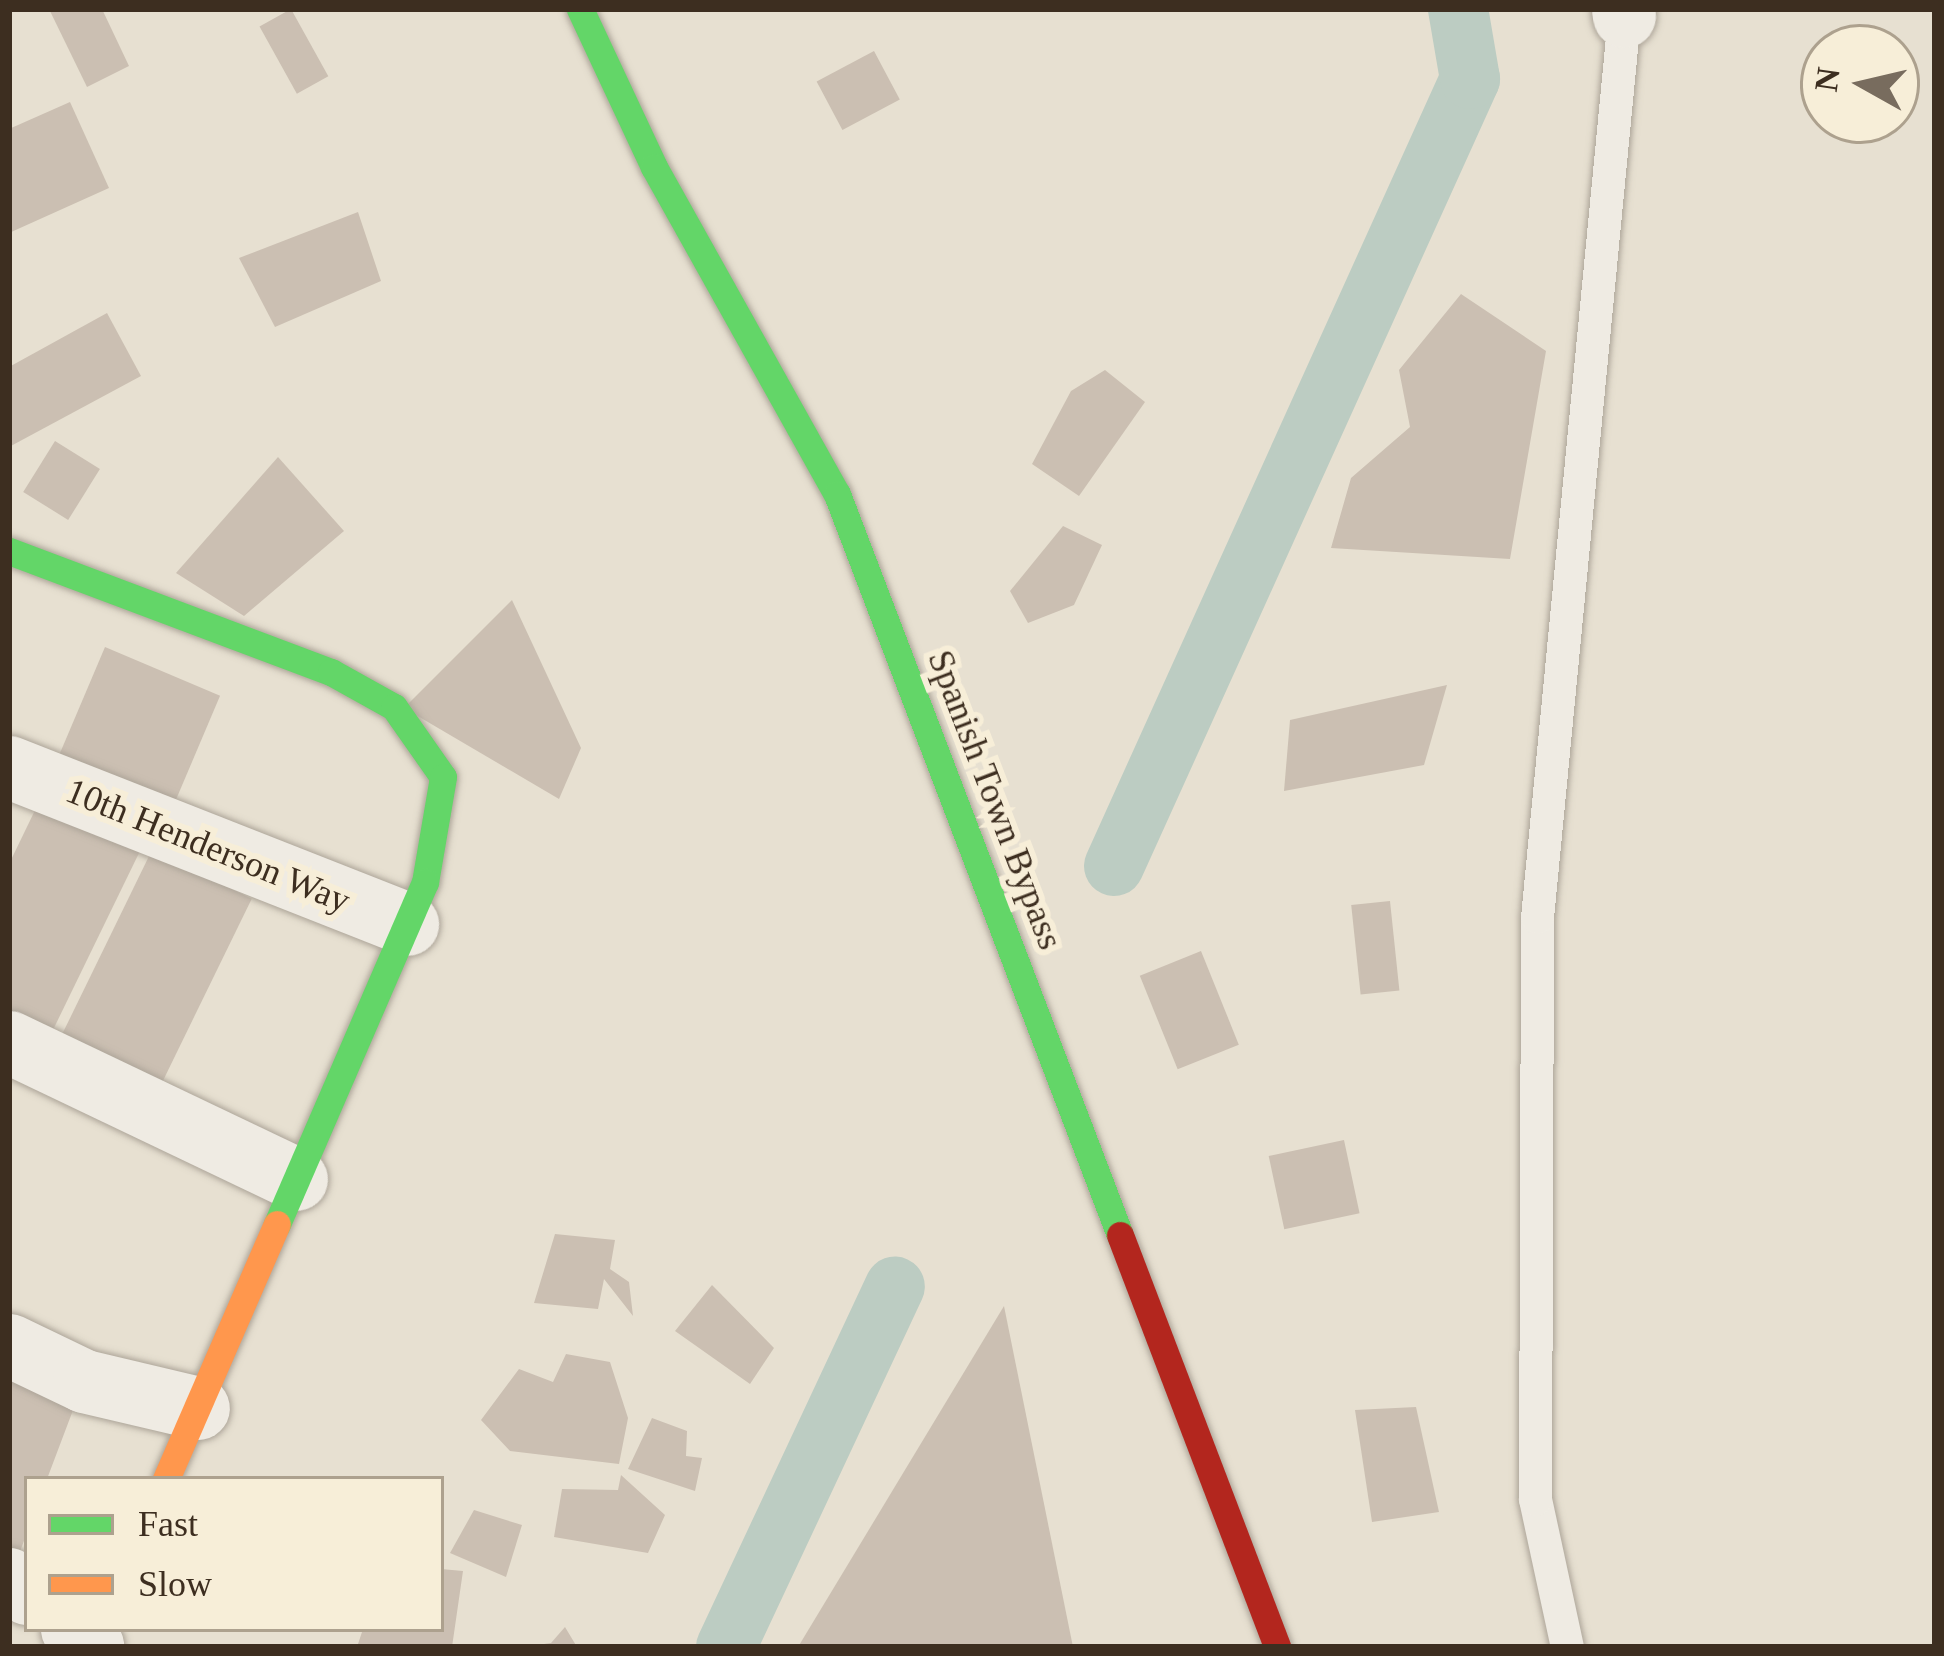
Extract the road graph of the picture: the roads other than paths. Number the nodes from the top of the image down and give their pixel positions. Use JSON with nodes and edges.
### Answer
{"nodes":[{"id":1,"x":580,"y":9,"type":"edge"},
{"id":2,"x":1623,"y":12,"type":"edge"},
{"id":3,"x":9,"y":551,"type":"edge"},
{"id":4,"x":9,"y":767,"type":"edge"},
{"id":5,"x":407,"y":924,"type":"junction"},
{"id":6,"x":9,"y":1042,"type":"edge"},
{"id":7,"x":296,"y":1179,"type":"junction"},
{"id":8,"x":9,"y":1345,"type":"edge"},
{"id":9,"x":198,"y":1408,"type":"junction"},
{"id":10,"x":167,"y":1476,"type":"edge"},
{"id":11,"x":1277,"y":1647,"type":"edge"},
{"id":12,"x":1567,"y":1647,"type":"edge"}],
"edges":[{"from":1,"to":11,"type":"main road","name":"Spanish Town Bypass"},
{"from":2,"to":12,"type":"lane"},
{"from":3,"to":5,"type":"main road"},
{"from":4,"to":5,"type":"street","name":"10th Henderson Way"},
{"from":5,"to":7,"type":"main road"},
{"from":6,"to":7,"type":"street"},
{"from":7,"to":9,"type":"main road"},
{"from":8,"to":9,"type":"street"},
{"from":9,"to":10,"type":"main road"}]}
